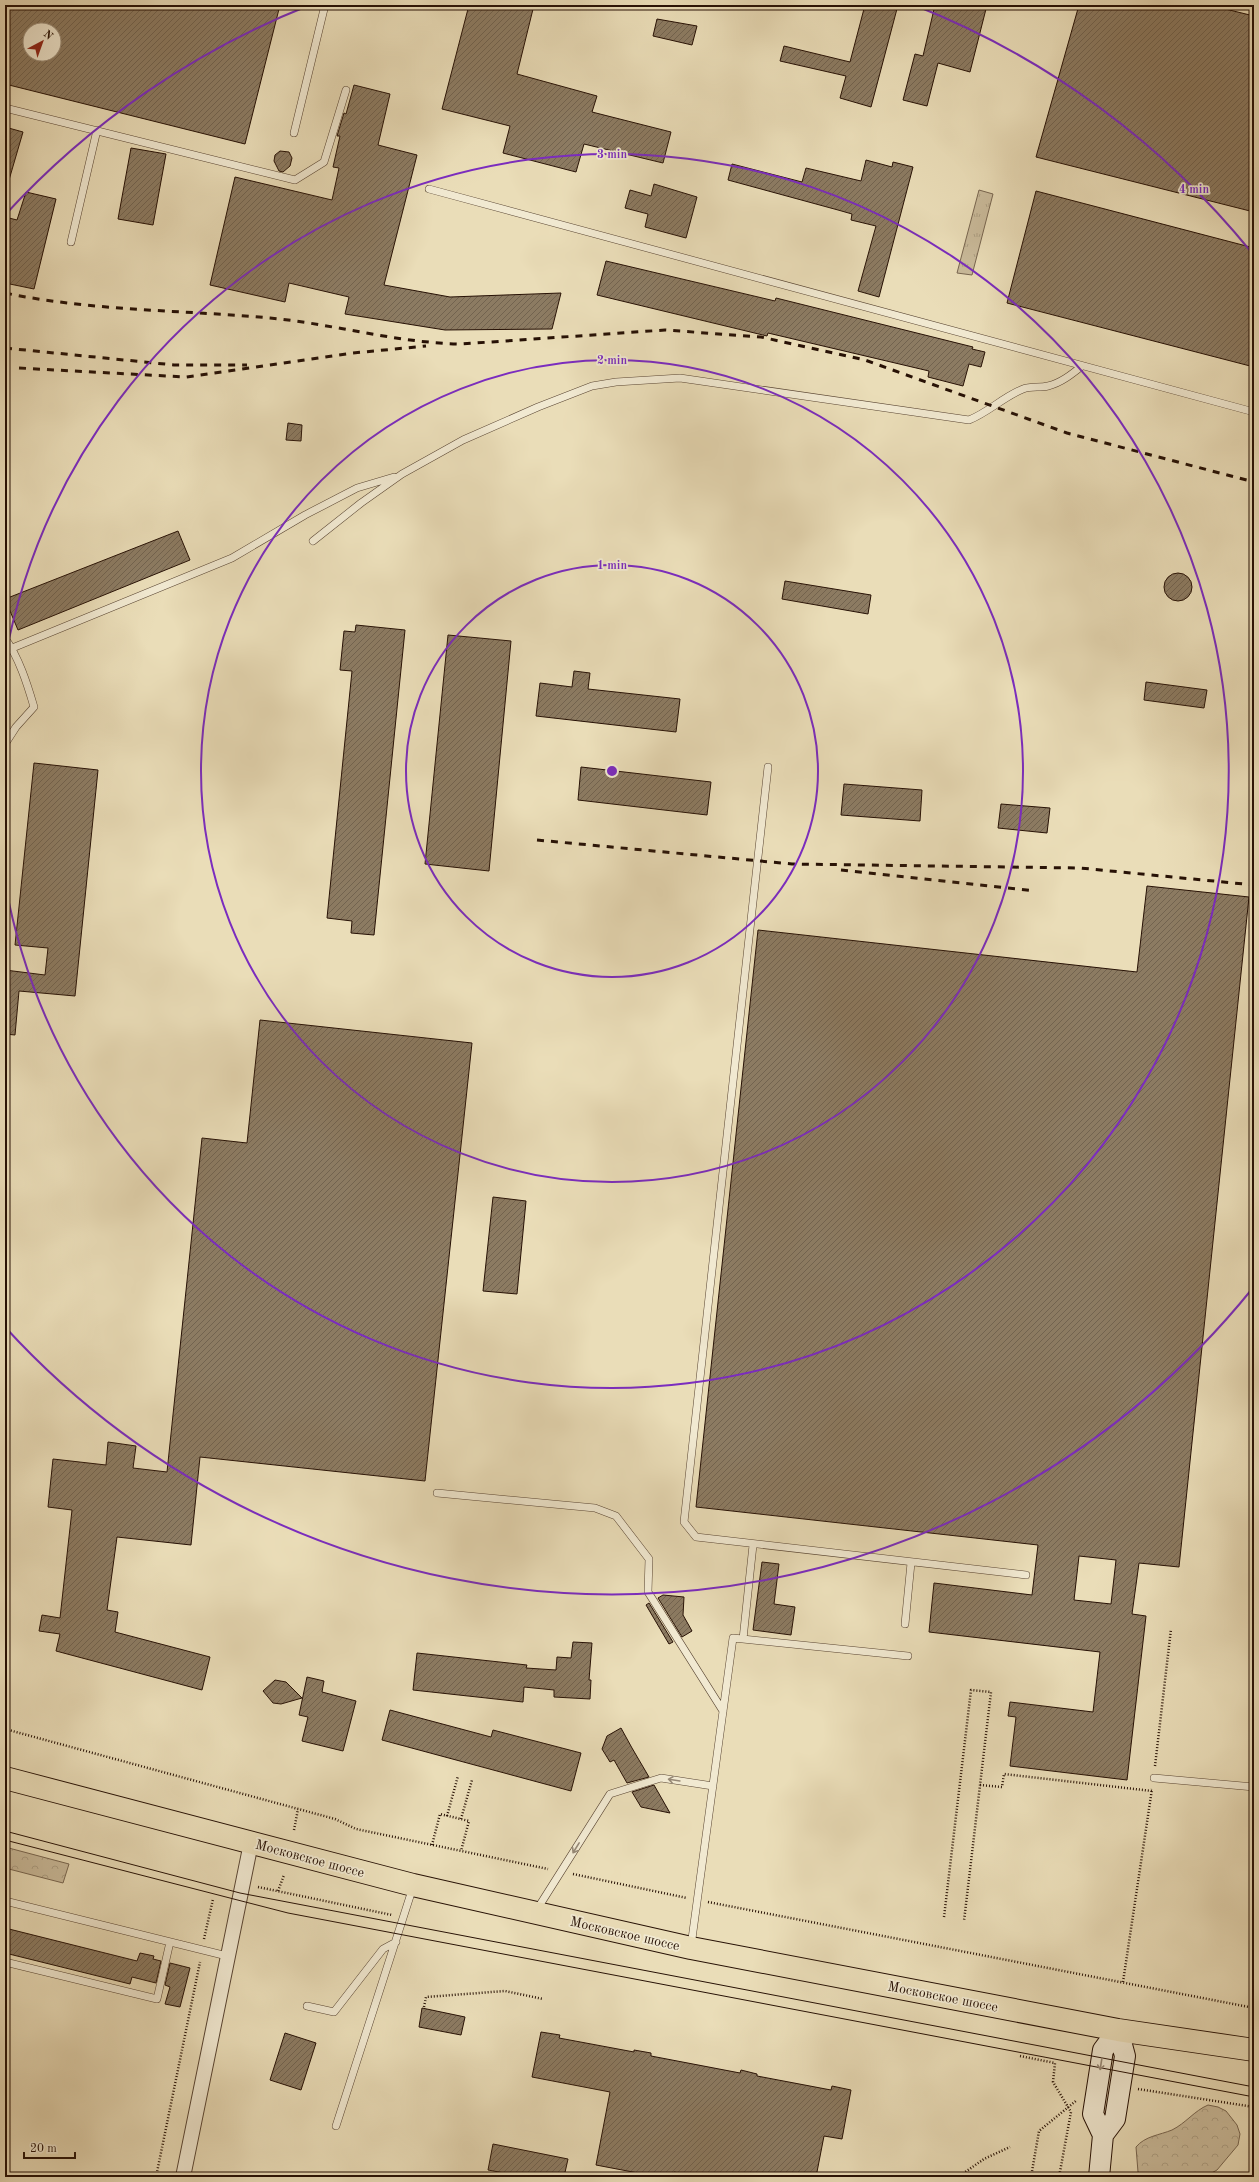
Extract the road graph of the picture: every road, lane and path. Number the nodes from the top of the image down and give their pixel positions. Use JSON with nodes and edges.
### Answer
{"nodes":[{"id":1,"x":325,"y":5,"type":"edge"},
{"id":2,"x":346,"y":90,"type":"dead end"},
{"id":3,"x":5,"y":108,"type":"edge"},
{"id":4,"x":96,"y":130,"type":"junction"},
{"id":5,"x":294,"y":133,"type":"dead end"},
{"id":6,"x":429,"y":189,"type":"dead end"},
{"id":7,"x":71,"y":242,"type":"dead end"},
{"id":8,"x":1082,"y":366,"type":"junction"},
{"id":9,"x":1254,"y":412,"type":"edge"},
{"id":10,"x":402,"y":474,"type":"junction"},
{"id":11,"x":313,"y":542,"type":"dead end"},
{"id":12,"x":5,"y":638,"type":"edge"},
{"id":13,"x":8,"y":649,"type":"edge"},
{"id":14,"x":5,"y":744,"type":"edge"},
{"id":15,"x":768,"y":767,"type":"dead end"},
{"id":16,"x":437,"y":1493,"type":"dead end"},
{"id":17,"x":753,"y":1545,"type":"junction"},
{"id":18,"x":911,"y":1563,"type":"junction"},
{"id":19,"x":1026,"y":1575,"type":"dead end"},
{"id":20,"x":905,"y":1624,"type":"dead end"},
{"id":21,"x":1171,"y":1629,"type":"dead end"},
{"id":22,"x":743,"y":1639,"type":"junction"},
{"id":23,"x":908,"y":1656,"type":"dead end"},
{"id":24,"x":723,"y":1712,"type":"junction"},
{"id":25,"x":5,"y":1729,"type":"edge"},
{"id":26,"x":458,"y":1776,"type":"dead end"},
{"id":27,"x":5,"y":1778,"type":"edge"},
{"id":28,"x":1154,"y":1778,"type":"junction"},
{"id":29,"x":472,"y":1780,"type":"dead end"},
{"id":30,"x":980,"y":1785,"type":"junction"},
{"id":31,"x":712,"y":1786,"type":"junction"},
{"id":32,"x":1254,"y":1787,"type":"edge"},
{"id":33,"x":1152,"y":1791,"type":"junction"},
{"id":34,"x":298,"y":1809,"type":"junction"},
{"id":35,"x":447,"y":1816,"type":"junction"},
{"id":36,"x":461,"y":1819,"type":"junction"},
{"id":37,"x":294,"y":1830,"type":"dead end"},
{"id":38,"x":251,"y":1843,"type":"junction"},
{"id":39,"x":432,"y":1845,"type":"junction"},
{"id":40,"x":461,"y":1851,"type":"junction"},
{"id":41,"x":561,"y":1872,"type":"junction"},
{"id":42,"x":284,"y":1875,"type":"dead end"},
{"id":43,"x":242,"y":1884,"type":"junction"},
{"id":44,"x":413,"y":1885,"type":"junction"},
{"id":45,"x":278,"y":1891,"type":"junction"},
{"id":46,"x":213,"y":1899,"type":"dead end"},
{"id":47,"x":697,"y":1900,"type":"junction"},
{"id":48,"x":5,"y":1901,"type":"edge"},
{"id":49,"x":534,"y":1913,"type":"junction"},
{"id":50,"x":403,"y":1917,"type":"junction"},
{"id":51,"x":944,"y":1917,"type":"dead end"},
{"id":52,"x":964,"y":1921,"type":"dead end"},
{"id":53,"x":170,"y":1942,"type":"junction"},
{"id":54,"x":396,"y":1942,"type":"junction"},
{"id":55,"x":691,"y":1948,"type":"junction"},
{"id":56,"x":202,"y":1950,"type":"junction"},
{"id":57,"x":227,"y":1956,"type":"junction"},
{"id":58,"x":5,"y":1962,"type":"edge"},
{"id":59,"x":1123,"y":1982,"type":"junction"},
{"id":60,"x":543,"y":1999,"type":"dead end"},
{"id":61,"x":307,"y":2006,"type":"dead end"},
{"id":62,"x":424,"y":2007,"type":"dead end"},
{"id":63,"x":1254,"y":2008,"type":"edge"},
{"id":64,"x":1118,"y":2030,"type":"junction"},
{"id":65,"x":1254,"y":2050,"type":"edge"},
{"id":66,"x":1020,"y":2056,"type":"dead end"},
{"id":67,"x":1136,"y":2088,"type":"dead end"},
{"id":68,"x":1080,"y":2097,"type":"dead end"},
{"id":69,"x":1069,"y":2106,"type":"junction"},
{"id":70,"x":1254,"y":2107,"type":"edge"},
{"id":71,"x":336,"y":2126,"type":"dead end"},
{"id":72,"x":1010,"y":2147,"type":"dead end"},
{"id":73,"x":156,"y":2177,"type":"edge"},
{"id":74,"x":183,"y":2177,"type":"edge"},
{"id":75,"x":958,"y":2177,"type":"edge"},
{"id":76,"x":1031,"y":2177,"type":"edge"},
{"id":77,"x":1059,"y":2177,"type":"edge"},
{"id":78,"x":1099,"y":2177,"type":"edge"}],
"edges":[{"from":1,"to":5,"type":"lane"},
{"from":2,"to":4,"type":"lane"},
{"from":3,"to":4,"type":"lane"},
{"from":4,"to":7,"type":"lane"},
{"from":6,"to":8,"type":"lane"},
{"from":8,"to":9,"type":"lane"},
{"from":8,"to":10,"type":"lane"},
{"from":10,"to":11,"type":"lane"},
{"from":10,"to":13,"type":"lane"},
{"from":12,"to":13,"type":"lane"},
{"from":13,"to":14,"type":"lane"},
{"from":15,"to":17,"type":"lane"},
{"from":16,"to":24,"type":"lane"},
{"from":17,"to":18,"type":"lane"},
{"from":17,"to":22,"type":"lane"},
{"from":18,"to":19,"type":"lane"},
{"from":18,"to":20,"type":"lane"},
{"from":21,"to":28,"type":"path"},
{"from":22,"to":23,"type":"lane"},
{"from":22,"to":24,"type":"lane"},
{"from":24,"to":31,"type":"lane"},
{"from":25,"to":34,"type":"path"},
{"from":26,"to":35,"type":"path"},
{"from":27,"to":38,"type":"main road","name":"Московское шоссе"},
{"from":28,"to":32,"type":"lane"},
{"from":28,"to":33,"type":"path"},
{"from":29,"to":36,"type":"path"},
{"from":30,"to":33,"type":"path"},
{"from":30,"to":51,"type":"path"},
{"from":30,"to":52,"type":"path"},
{"from":31,"to":41,"type":"lane","one_way":true},
{"from":31,"to":47,"type":"lane"},
{"from":33,"to":59,"type":"path"},
{"from":34,"to":37,"type":"path"},
{"from":34,"to":39,"type":"path"},
{"from":35,"to":36,"type":"path"},
{"from":35,"to":39,"type":"path"},
{"from":36,"to":40,"type":"path"},
{"from":38,"to":43,"type":"street"},
{"from":38,"to":44,"type":"main road","name":"Московское шоссе"},
{"from":39,"to":40,"type":"path"},
{"from":40,"to":41,"type":"path"},
{"from":41,"to":47,"type":"path"},
{"from":41,"to":49,"type":"lane"},
{"from":42,"to":45,"type":"path"},
{"from":43,"to":45,"type":"path"},
{"from":43,"to":57,"type":"street"},
{"from":44,"to":49,"type":"main road","name":"Московское шоссе"},
{"from":44,"to":50,"type":"lane"},
{"from":45,"to":50,"type":"path"},
{"from":46,"to":56,"type":"path"},
{"from":47,"to":55,"type":"lane"},
{"from":47,"to":59,"type":"path"},
{"from":48,"to":53,"type":"lane"},
{"from":49,"to":55,"type":"main road","name":"Московское шоссе"},
{"from":50,"to":54,"type":"lane"},
{"from":53,"to":56,"type":"lane"},
{"from":53,"to":58,"type":"lane"},
{"from":54,"to":61,"type":"lane"},
{"from":54,"to":71,"type":"lane"},
{"from":55,"to":64,"type":"main road","name":"Московское шоссе"},
{"from":56,"to":57,"type":"lane"},
{"from":56,"to":73,"type":"path"},
{"from":57,"to":74,"type":"street"},
{"from":59,"to":63,"type":"path"},
{"from":60,"to":62,"type":"path"},
{"from":64,"to":65,"type":"main road","name":"Московское шоссе"},
{"from":64,"to":78,"type":"street"},
{"from":66,"to":69,"type":"path"},
{"from":67,"to":70,"type":"path"},
{"from":68,"to":69,"type":"path"},
{"from":69,"to":76,"type":"path"},
{"from":69,"to":77,"type":"path"},
{"from":72,"to":75,"type":"path"}]}
